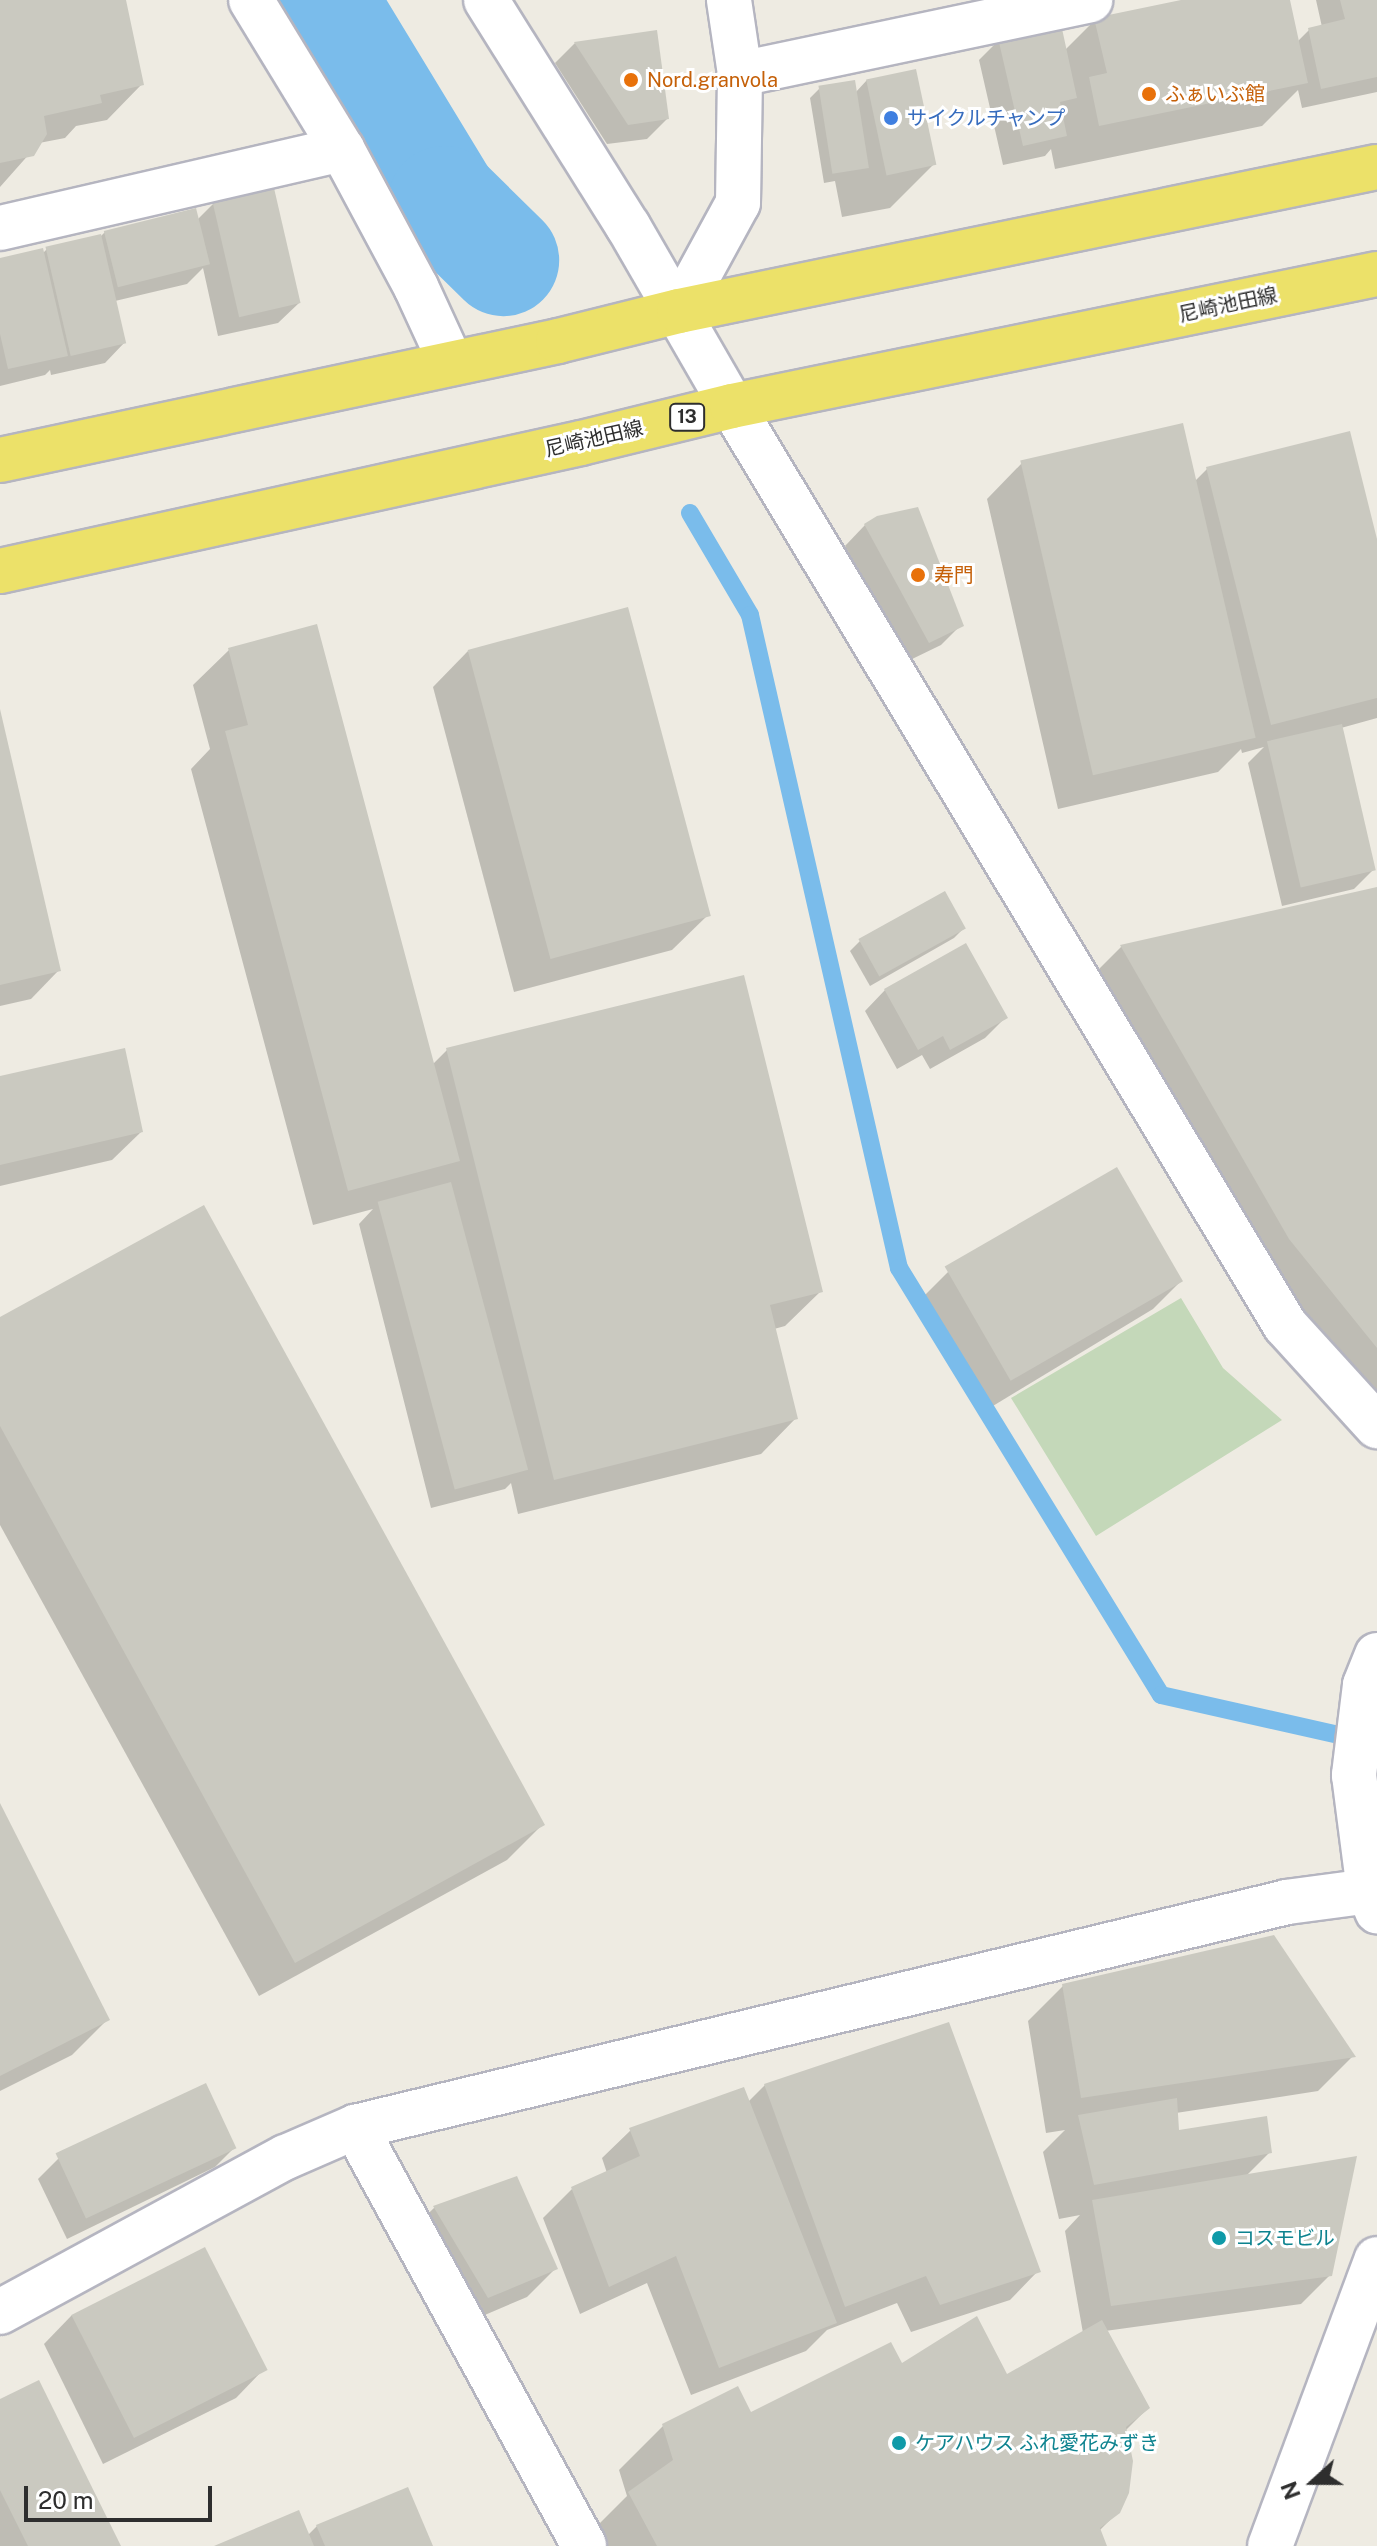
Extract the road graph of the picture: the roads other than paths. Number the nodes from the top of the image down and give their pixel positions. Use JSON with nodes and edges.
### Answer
{"nodes":[{"id":1,"x":251,"y":0,"type":"edge"},
{"id":2,"x":486,"y":0,"type":"edge"},
{"id":3,"x":729,"y":0,"type":"edge"},
{"id":4,"x":1090,"y":0,"type":"edge"},
{"id":5,"x":740,"y":74,"type":"junction"},
{"id":6,"x":342,"y":149,"type":"junction"},
{"id":7,"x":1377,"y":167,"type":"edge"},
{"id":8,"x":0,"y":228,"type":"edge"},
{"id":9,"x":1377,"y":274,"type":"edge"},
{"id":10,"x":679,"y":311,"type":"junction"},
{"id":11,"x":451,"y":363,"type":"junction"},
{"id":12,"x":732,"y":406,"type":"junction"},
{"id":13,"x":0,"y":460,"type":"edge"},
{"id":14,"x":0,"y":571,"type":"edge"},
{"id":15,"x":1377,"y":1426,"type":"edge"},
{"id":16,"x":1371,"y":1670,"type":"edge"},
{"id":17,"x":1373,"y":1901,"type":"edge"},
{"id":18,"x":355,"y":2127,"type":"junction"},
{"id":19,"x":1377,"y":2259,"type":"edge"},
{"id":20,"x":0,"y":2312,"type":"edge"},
{"id":21,"x":584,"y":2546,"type":"edge"},
{"id":22,"x":1270,"y":2546,"type":"edge"}],
"edges":[{"from":1,"to":6,"type":"street"},
{"from":2,"to":10,"type":"street"},
{"from":3,"to":5,"type":"street"},
{"from":4,"to":5,"type":"street"},
{"from":5,"to":10,"type":"street"},
{"from":6,"to":8,"type":"street"},
{"from":6,"to":11,"type":"street"},
{"from":7,"to":10,"type":"main road"},
{"from":9,"to":12,"type":"main road","name":"尼崎池田線","number":"13"},
{"from":10,"to":11,"type":"main road"},
{"from":10,"to":12,"type":"street"},
{"from":11,"to":13,"type":"main road"},
{"from":12,"to":14,"type":"main road","name":"尼崎池田線","number":"13"},
{"from":12,"to":15,"type":"street"},
{"from":16,"to":17,"type":"street"},
{"from":17,"to":18,"type":"street"},
{"from":18,"to":20,"type":"street"},
{"from":18,"to":21,"type":"street"},
{"from":19,"to":22,"type":"street"}]}
